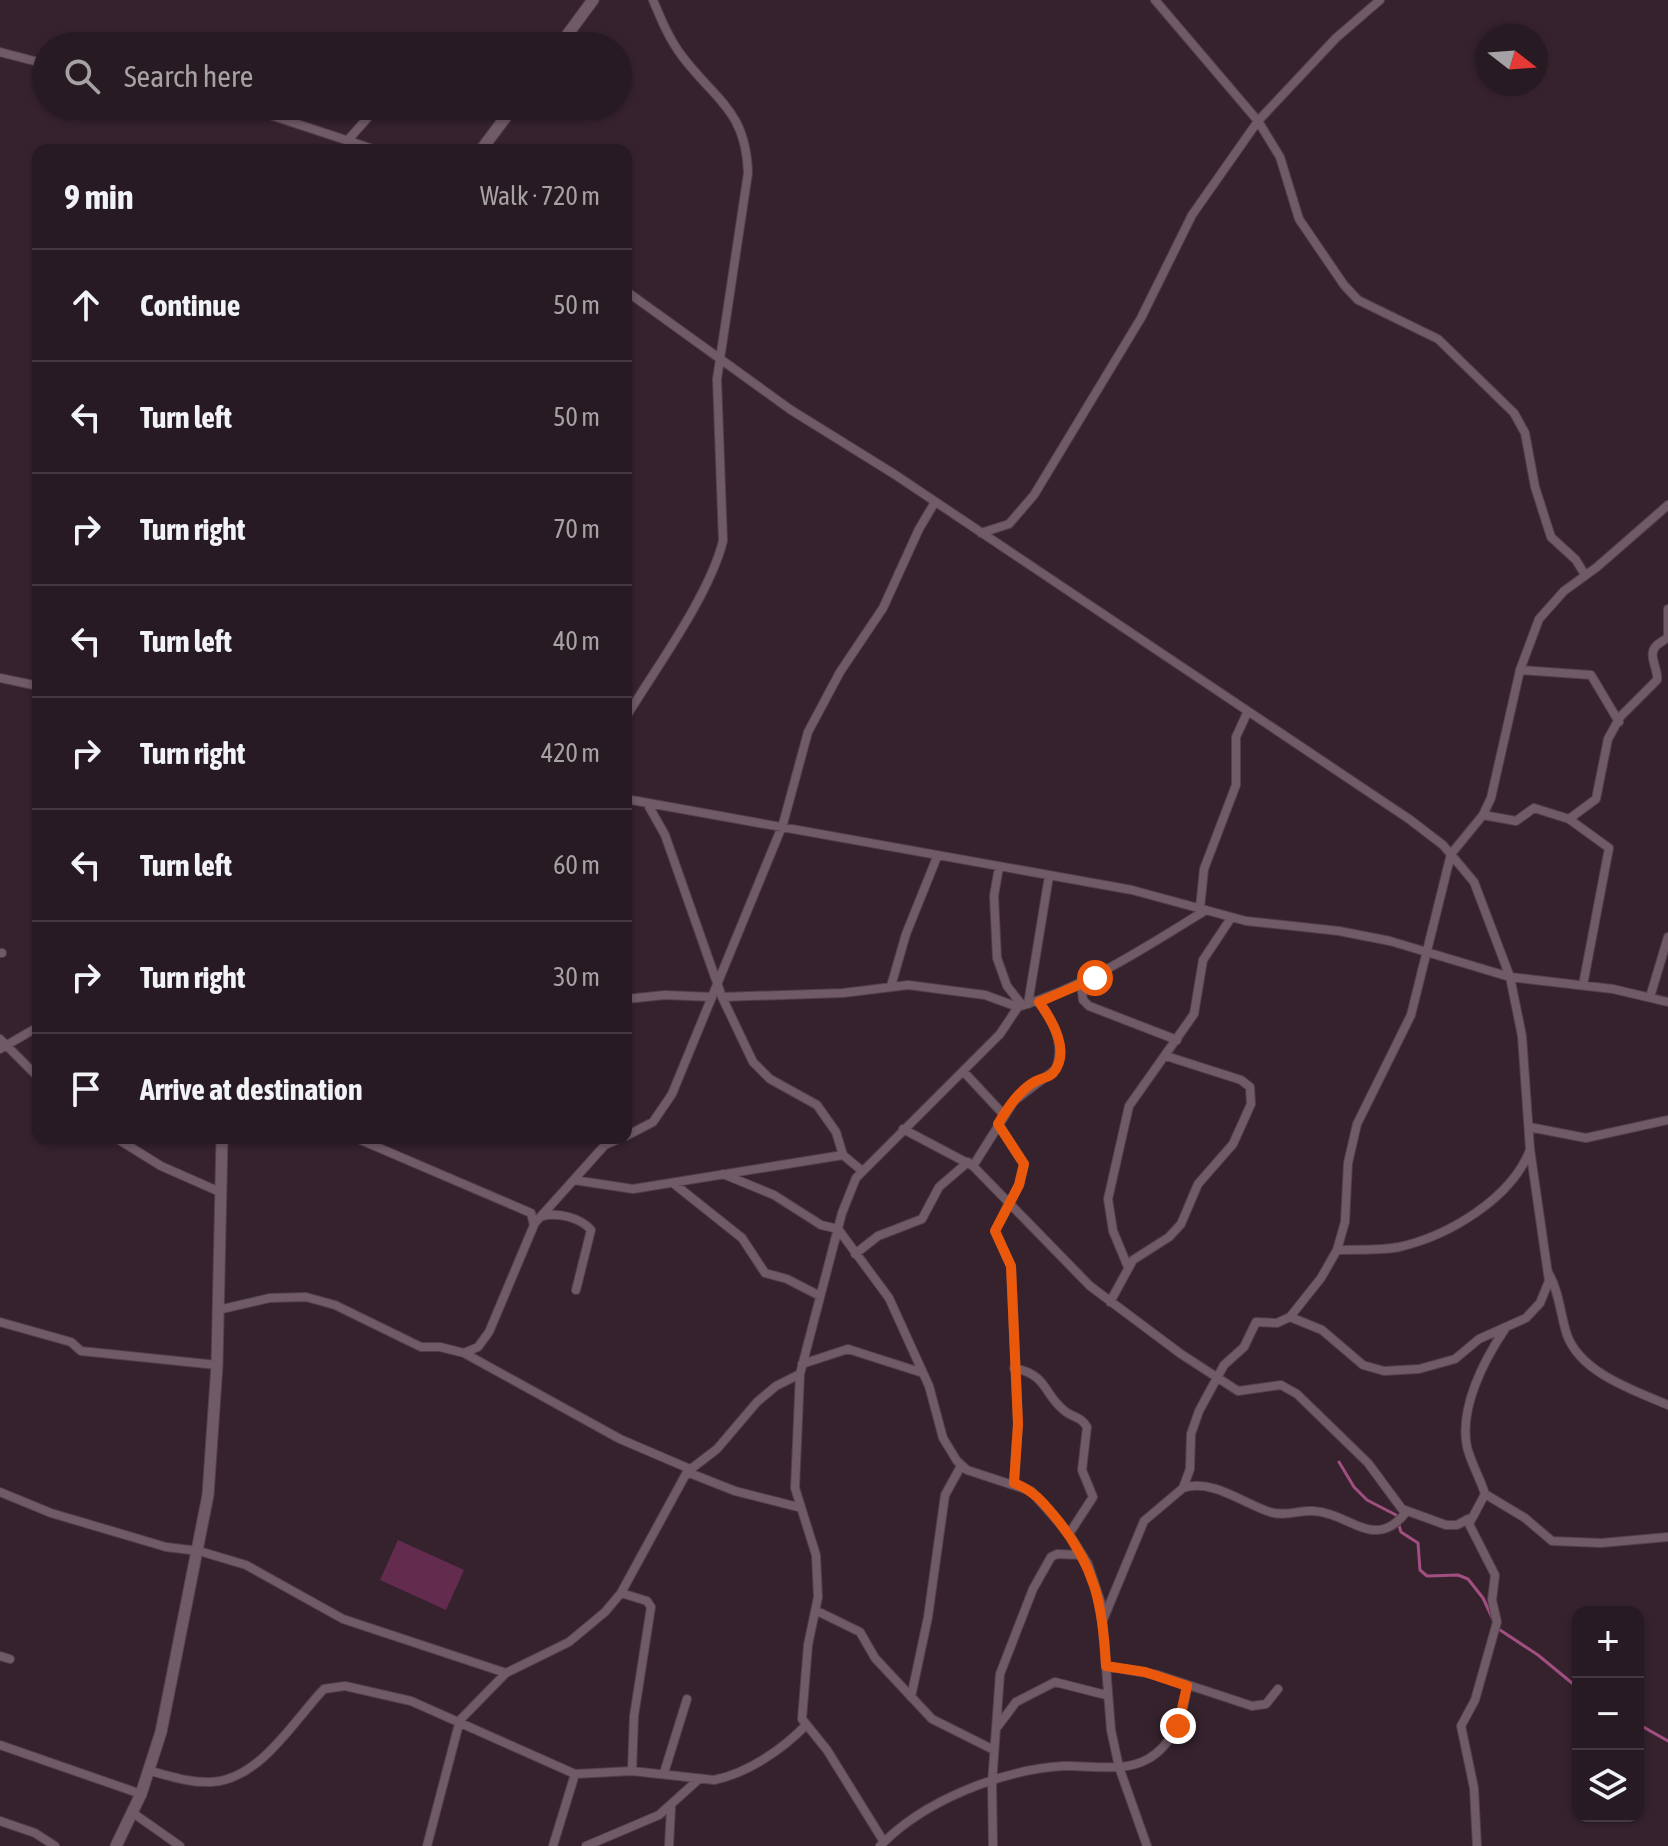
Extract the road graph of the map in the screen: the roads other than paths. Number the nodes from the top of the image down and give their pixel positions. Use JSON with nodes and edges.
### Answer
{"nodes":[{"id":1,"x":593,"y":0,"type":"edge"},
{"id":2,"x":653,"y":0,"type":"edge"},
{"id":3,"x":1155,"y":0,"type":"edge"},
{"id":4,"x":1380,"y":0,"type":"edge"},
{"id":5,"x":569,"y":32,"type":"edge"},
{"id":6,"x":0,"y":52,"type":"edge"},
{"id":7,"x":32,"y":60,"type":"edge"},
{"id":8,"x":282,"y":120,"type":"edge"},
{"id":9,"x":367,"y":120,"type":"edge"},
{"id":10,"x":504,"y":120,"type":"edge"},
{"id":11,"x":1258,"y":121,"type":"junction"},
{"id":12,"x":349,"y":144,"type":"edge"},
{"id":13,"x":486,"y":144,"type":"edge"},
{"id":14,"x":632,"y":295,"type":"edge"},
{"id":15,"x":720,"y":361,"type":"junction"},
{"id":16,"x":935,"y":502,"type":"junction"},
{"id":17,"x":1668,"y":505,"type":"edge"},
{"id":18,"x":1009,"y":524,"type":"junction"},
{"id":19,"x":981,"y":533,"type":"junction"},
{"id":20,"x":1006,"y":549,"type":"junction"},
{"id":21,"x":1585,"y":575,"type":"junction"},
{"id":22,"x":1668,"y":609,"type":"edge"},
{"id":23,"x":1520,"y":670,"type":"junction"},
{"id":24,"x":0,"y":678,"type":"edge"},
{"id":25,"x":32,"y":685,"type":"edge"},
{"id":26,"x":632,"y":707,"type":"edge"},
{"id":27,"x":1247,"y":713,"type":"junction"},
{"id":28,"x":1619,"y":723,"type":"junction"},
{"id":29,"x":632,"y":800,"type":"edge"},
{"id":30,"x":647,"y":803,"type":"junction"},
{"id":31,"x":1483,"y":815,"type":"junction"},
{"id":32,"x":1569,"y":819,"type":"junction"},
{"id":33,"x":783,"y":824,"type":"junction"},
{"id":34,"x":1451,"y":854,"type":"junction"},
{"id":35,"x":937,"y":857,"type":"junction"},
{"id":36,"x":999,"y":867,"type":"junction"},
{"id":37,"x":1049,"y":876,"type":"junction"},
{"id":38,"x":1203,"y":909,"type":"junction"},
{"id":39,"x":1231,"y":918,"type":"junction"},
{"id":40,"x":1668,"y":937,"type":"edge"},
{"id":41,"x":1426,"y":950,"type":"junction"},
{"id":42,"x":1510,"y":977,"type":"junction"},
{"id":43,"x":717,"y":982,"type":"junction"},
{"id":44,"x":1081,"y":984,"type":"junction"},
{"id":45,"x":1583,"y":985,"type":"junction"},
{"id":46,"x":891,"y":986,"type":"junction"},
{"id":47,"x":717,"y":997,"type":"junction"},
{"id":48,"x":1650,"y":997,"type":"junction"},
{"id":49,"x":632,"y":998,"type":"edge"},
{"id":50,"x":1039,"y":1002,"type":"junction"},
{"id":51,"x":1668,"y":1002,"type":"edge"},
{"id":52,"x":1023,"y":1005,"type":"junction"},
{"id":53,"x":32,"y":1030,"type":"edge"},
{"id":54,"x":1177,"y":1040,"type":"junction"},
{"id":55,"x":2,"y":1044,"type":"edge"},
{"id":56,"x":1166,"y":1056,"type":"junction"},
{"id":57,"x":963,"y":1071,"type":"junction"},
{"id":58,"x":32,"y":1072,"type":"edge"},
{"id":59,"x":1004,"y":1115,"type":"junction"},
{"id":60,"x":1668,"y":1120,"type":"edge"},
{"id":61,"x":998,"y":1124,"type":"junction"},
{"id":62,"x":1529,"y":1127,"type":"junction"},
{"id":63,"x":903,"y":1129,"type":"junction"},
{"id":64,"x":632,"y":1133,"type":"edge"},
{"id":65,"x":126,"y":1144,"type":"edge"},
{"id":66,"x":222,"y":1144,"type":"edge"},
{"id":67,"x":370,"y":1144,"type":"edge"},
{"id":68,"x":607,"y":1144,"type":"edge"},
{"id":69,"x":1530,"y":1149,"type":"junction"},
{"id":70,"x":843,"y":1155,"type":"junction"},
{"id":71,"x":970,"y":1164,"type":"junction"},
{"id":72,"x":861,"y":1170,"type":"junction"},
{"id":73,"x":723,"y":1174,"type":"junction"},
{"id":74,"x":574,"y":1180,"type":"junction"},
{"id":75,"x":673,"y":1183,"type":"junction"},
{"id":76,"x":220,"y":1192,"type":"junction"},
{"id":77,"x":1009,"y":1204,"type":"junction"},
{"id":78,"x":541,"y":1216,"type":"junction"},
{"id":79,"x":534,"y":1225,"type":"junction"},
{"id":80,"x":838,"y":1229,"type":"junction"},
{"id":81,"x":1337,"y":1250,"type":"junction"},
{"id":82,"x":855,"y":1254,"type":"junction"},
{"id":83,"x":1128,"y":1267,"type":"junction"},
{"id":84,"x":1549,"y":1273,"type":"junction"},
{"id":85,"x":576,"y":1290,"type":"dead end"},
{"id":86,"x":820,"y":1296,"type":"junction"},
{"id":87,"x":1110,"y":1302,"type":"junction"},
{"id":88,"x":218,"y":1310,"type":"junction"},
{"id":89,"x":1290,"y":1317,"type":"junction"},
{"id":90,"x":0,"y":1322,"type":"edge"},
{"id":91,"x":1507,"y":1327,"type":"junction"},
{"id":92,"x":464,"y":1353,"type":"junction"},
{"id":93,"x":802,"y":1364,"type":"junction"},
{"id":94,"x":217,"y":1365,"type":"junction"},
{"id":95,"x":1014,"y":1368,"type":"junction"},
{"id":96,"x":923,"y":1373,"type":"junction"},
{"id":97,"x":800,"y":1374,"type":"junction"},
{"id":98,"x":1218,"y":1379,"type":"junction"},
{"id":99,"x":1668,"y":1405,"type":"edge"},
{"id":100,"x":961,"y":1466,"type":"junction"},
{"id":101,"x":688,"y":1470,"type":"junction"},
{"id":102,"x":1014,"y":1483,"type":"junction"},
{"id":103,"x":1183,"y":1488,"type":"junction"},
{"id":104,"x":0,"y":1492,"type":"edge"},
{"id":105,"x":1485,"y":1494,"type":"junction"},
{"id":106,"x":798,"y":1507,"type":"junction"},
{"id":107,"x":1407,"y":1511,"type":"junction"},
{"id":108,"x":1468,"y":1519,"type":"junction"},
{"id":109,"x":1069,"y":1534,"type":"junction"},
{"id":110,"x":1668,"y":1537,"type":"edge"},
{"id":111,"x":199,"y":1551,"type":"junction"},
{"id":112,"x":1082,"y":1555,"type":"junction"},
{"id":113,"x":621,"y":1593,"type":"junction"},
{"id":114,"x":817,"y":1611,"type":"junction"},
{"id":115,"x":1103,"y":1620,"type":"junction"},
{"id":116,"x":0,"y":1656,"type":"edge"},
{"id":117,"x":10,"y":1659,"type":"dead end"},
{"id":118,"x":1106,"y":1666,"type":"junction"},
{"id":119,"x":506,"y":1673,"type":"junction"},
{"id":120,"x":1187,"y":1686,"type":"junction"},
{"id":121,"x":1278,"y":1689,"type":"dead end"},
{"id":122,"x":1106,"y":1695,"type":"junction"},
{"id":123,"x":911,"y":1697,"type":"junction"},
{"id":124,"x":687,"y":1699,"type":"dead end"},
{"id":125,"x":460,"y":1720,"type":"junction"},
{"id":126,"x":806,"y":1725,"type":"junction"},
{"id":127,"x":996,"y":1730,"type":"junction"},
{"id":128,"x":0,"y":1745,"type":"edge"},
{"id":129,"x":994,"y":1750,"type":"junction"},
{"id":130,"x":1119,"y":1767,"type":"junction"},
{"id":131,"x":150,"y":1771,"type":"junction"},
{"id":132,"x":632,"y":1771,"type":"junction"},
{"id":133,"x":664,"y":1773,"type":"junction"},
{"id":134,"x":575,"y":1774,"type":"junction"},
{"id":135,"x":699,"y":1779,"type":"junction"},
{"id":136,"x":992,"y":1783,"type":"junction"},
{"id":137,"x":141,"y":1794,"type":"junction"},
{"id":138,"x":671,"y":1808,"type":"junction"},
{"id":139,"x":133,"y":1813,"type":"junction"},
{"id":140,"x":0,"y":1821,"type":"edge"},
{"id":141,"x":882,"y":1844,"type":"edge"},
{"id":142,"x":55,"y":1846,"type":"edge"},
{"id":143,"x":116,"y":1846,"type":"edge"},
{"id":144,"x":180,"y":1846,"type":"edge"},
{"id":145,"x":427,"y":1846,"type":"edge"},
{"id":146,"x":553,"y":1846,"type":"edge"},
{"id":147,"x":586,"y":1846,"type":"edge"},
{"id":148,"x":669,"y":1846,"type":"edge"},
{"id":149,"x":993,"y":1846,"type":"edge"},
{"id":150,"x":1147,"y":1846,"type":"edge"},
{"id":151,"x":1477,"y":1846,"type":"edge"}],
"edges":[{"from":1,"to":5,"type":"street"},
{"from":2,"to":15,"type":"street"},
{"from":3,"to":11,"type":"street"},
{"from":4,"to":11,"type":"street"},
{"from":6,"to":7,"type":"street"},
{"from":8,"to":12,"type":"street"},
{"from":9,"to":12,"type":"street"},
{"from":10,"to":13,"type":"street"},
{"from":11,"to":18,"type":"street"},
{"from":11,"to":21,"type":"street"},
{"from":14,"to":15,"type":"street"},
{"from":15,"to":16,"type":"street"},
{"from":15,"to":26,"type":"street"},
{"from":16,"to":19,"type":"street"},
{"from":16,"to":33,"type":"street"},
{"from":17,"to":21,"type":"street"},
{"from":18,"to":19,"type":"street"},
{"from":18,"to":20,"type":"street"},
{"from":19,"to":20,"type":"street"},
{"from":20,"to":27,"type":"street"},
{"from":21,"to":23,"type":"street"},
{"from":22,"to":28,"type":"street"},
{"from":23,"to":28,"type":"street"},
{"from":23,"to":31,"type":"street"},
{"from":24,"to":25,"type":"street"},
{"from":27,"to":34,"type":"street"},
{"from":27,"to":38,"type":"street"},
{"from":28,"to":32,"type":"street"},
{"from":29,"to":30,"type":"street"},
{"from":30,"to":33,"type":"street"},
{"from":30,"to":43,"type":"street"},
{"from":31,"to":32,"type":"street"},
{"from":31,"to":34,"type":"street"},
{"from":32,"to":45,"type":"street"},
{"from":33,"to":35,"type":"street"},
{"from":33,"to":43,"type":"street"},
{"from":34,"to":41,"type":"street"},
{"from":34,"to":42,"type":"street"},
{"from":35,"to":36,"type":"street"},
{"from":35,"to":46,"type":"street"},
{"from":36,"to":37,"type":"street"},
{"from":36,"to":52,"type":"street"},
{"from":37,"to":38,"type":"street"},
{"from":37,"to":52,"type":"street"},
{"from":38,"to":39,"type":"street"},
{"from":38,"to":44,"type":"street"},
{"from":39,"to":41,"type":"street"},
{"from":39,"to":54,"type":"street"},
{"from":40,"to":48,"type":"street"},
{"from":41,"to":42,"type":"street"},
{"from":41,"to":81,"type":"street"},
{"from":42,"to":45,"type":"street"},
{"from":42,"to":62,"type":"street"},
{"from":43,"to":47,"type":"street"},
{"from":44,"to":50,"type":"street"},
{"from":44,"to":54,"type":"street"},
{"from":45,"to":48,"type":"street"},
{"from":46,"to":47,"type":"street"},
{"from":46,"to":52,"type":"street"},
{"from":47,"to":49,"type":"street"},
{"from":47,"to":64,"type":"street"},
{"from":47,"to":70,"type":"street"},
{"from":48,"to":51,"type":"street"},
{"from":50,"to":52,"type":"street"},
{"from":50,"to":59,"type":"street"},
{"from":52,"to":57,"type":"street"},
{"from":53,"to":55,"type":"street"},
{"from":54,"to":56,"type":"street"},
{"from":55,"to":58,"type":"street"},
{"from":56,"to":83,"type":"street"},
{"from":56,"to":83,"type":"street"},
{"from":57,"to":59,"type":"street"},
{"from":57,"to":63,"type":"street"},
{"from":59,"to":61,"type":"street"},
{"from":60,"to":62,"type":"street"},
{"from":61,"to":71,"type":"street"},
{"from":61,"to":77,"type":"street"},
{"from":62,"to":69,"type":"street"},
{"from":63,"to":71,"type":"street"},
{"from":63,"to":72,"type":"street"},
{"from":65,"to":76,"type":"street"},
{"from":66,"to":76,"type":"street"},
{"from":67,"to":79,"type":"street"},
{"from":68,"to":74,"type":"street"},
{"from":69,"to":81,"type":"street"},
{"from":69,"to":84,"type":"street"},
{"from":70,"to":72,"type":"street"},
{"from":70,"to":73,"type":"street"},
{"from":71,"to":77,"type":"street"},
{"from":71,"to":82,"type":"street"},
{"from":72,"to":80,"type":"street"},
{"from":73,"to":75,"type":"street"},
{"from":73,"to":80,"type":"street"},
{"from":74,"to":75,"type":"street"},
{"from":74,"to":78,"type":"street"},
{"from":75,"to":86,"type":"street"},
{"from":76,"to":88,"type":"street"},
{"from":77,"to":87,"type":"street"},
{"from":77,"to":95,"type":"street"},
{"from":78,"to":79,"type":"street"},
{"from":78,"to":85,"type":"street"},
{"from":79,"to":92,"type":"street"},
{"from":80,"to":82,"type":"street"},
{"from":80,"to":86,"type":"street"},
{"from":81,"to":89,"type":"street"},
{"from":82,"to":96,"type":"street"},
{"from":83,"to":87,"type":"street"},
{"from":84,"to":91,"type":"street"},
{"from":84,"to":99,"type":"street"},
{"from":86,"to":93,"type":"street"},
{"from":87,"to":98,"type":"street"},
{"from":88,"to":92,"type":"street"},
{"from":88,"to":94,"type":"street"},
{"from":89,"to":91,"type":"street"},
{"from":89,"to":98,"type":"street"},
{"from":90,"to":94,"type":"street"},
{"from":91,"to":105,"type":"street"},
{"from":92,"to":101,"type":"street"},
{"from":93,"to":96,"type":"street"},
{"from":93,"to":97,"type":"street"},
{"from":94,"to":111,"type":"street"},
{"from":95,"to":102,"type":"street"},
{"from":95,"to":109,"type":"street"},
{"from":96,"to":100,"type":"street"},
{"from":97,"to":101,"type":"street"},
{"from":97,"to":106,"type":"street"},
{"from":98,"to":103,"type":"street"},
{"from":98,"to":107,"type":"street"},
{"from":100,"to":102,"type":"street"},
{"from":100,"to":123,"type":"street"},
{"from":101,"to":106,"type":"street"},
{"from":101,"to":113,"type":"street"},
{"from":102,"to":109,"type":"street"},
{"from":103,"to":107,"type":"street"},
{"from":103,"to":115,"type":"street"},
{"from":104,"to":111,"type":"street"},
{"from":105,"to":108,"type":"street"},
{"from":105,"to":110,"type":"street"},
{"from":106,"to":114,"type":"street"},
{"from":107,"to":108,"type":"street"},
{"from":108,"to":151,"type":"street"},
{"from":109,"to":112,"type":"street"},
{"from":111,"to":119,"type":"street"},
{"from":111,"to":131,"type":"street"},
{"from":112,"to":115,"type":"street"},
{"from":112,"to":127,"type":"street"},
{"from":113,"to":119,"type":"street"},
{"from":113,"to":132,"type":"street"},
{"from":114,"to":123,"type":"street"},
{"from":114,"to":126,"type":"street"},
{"from":115,"to":118,"type":"street"},
{"from":116,"to":117,"type":"street"},
{"from":118,"to":120,"type":"street"},
{"from":118,"to":122,"type":"street"},
{"from":119,"to":125,"type":"street"},
{"from":120,"to":121,"type":"street"},
{"from":120,"to":130,"type":"street"},
{"from":122,"to":127,"type":"street"},
{"from":122,"to":130,"type":"street"},
{"from":123,"to":129,"type":"street"},
{"from":124,"to":133,"type":"street"},
{"from":125,"to":131,"type":"street"},
{"from":125,"to":134,"type":"street"},
{"from":125,"to":145,"type":"street"},
{"from":126,"to":135,"type":"street"},
{"from":126,"to":141,"type":"street"},
{"from":127,"to":129,"type":"street"},
{"from":128,"to":137,"type":"street"},
{"from":129,"to":136,"type":"street"},
{"from":130,"to":136,"type":"street"},
{"from":130,"to":150,"type":"street"},
{"from":131,"to":137,"type":"street"},
{"from":132,"to":133,"type":"street"},
{"from":132,"to":134,"type":"street"},
{"from":133,"to":135,"type":"street"},
{"from":134,"to":146,"type":"street"},
{"from":135,"to":138,"type":"street"},
{"from":136,"to":141,"type":"street"},
{"from":136,"to":149,"type":"street"},
{"from":137,"to":139,"type":"street"},
{"from":138,"to":147,"type":"street"},
{"from":138,"to":148,"type":"street"},
{"from":139,"to":143,"type":"street"},
{"from":139,"to":144,"type":"street"},
{"from":140,"to":142,"type":"street"}]}
